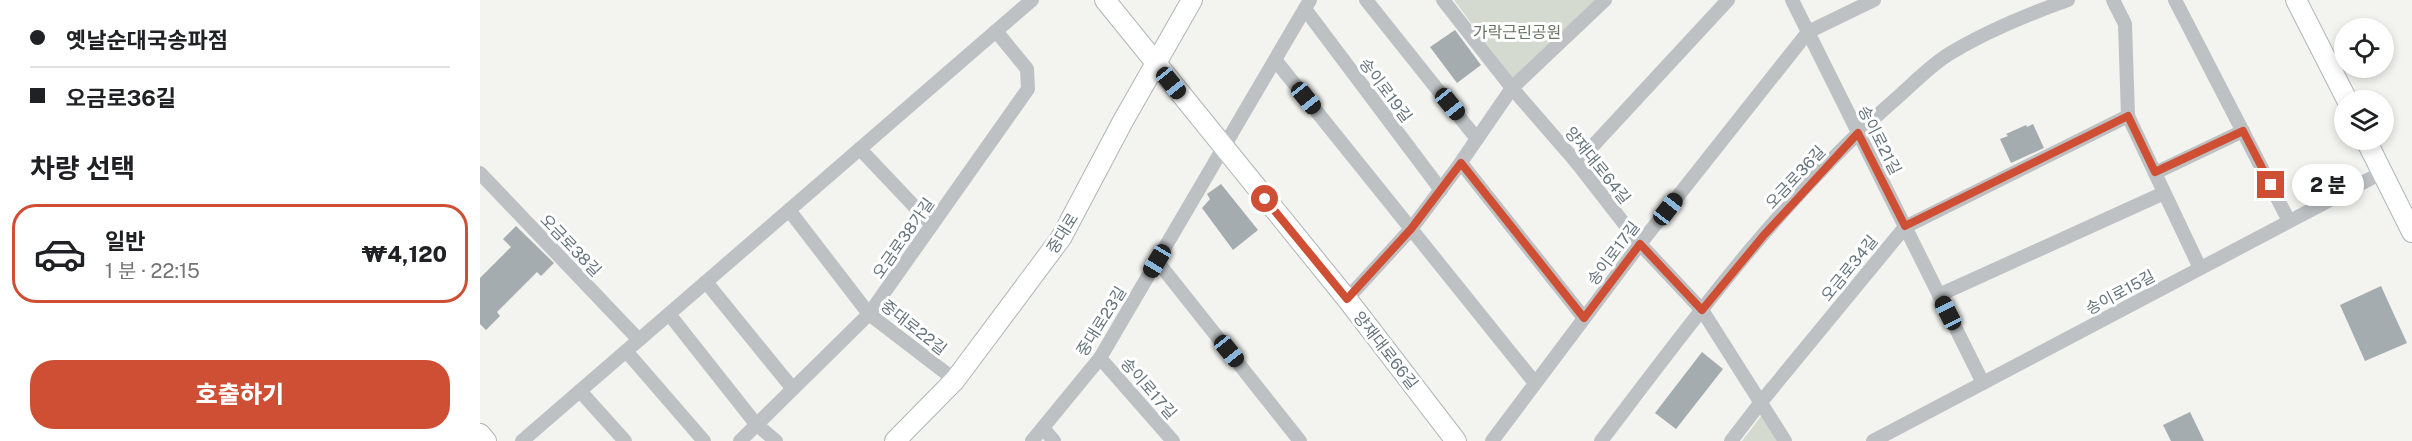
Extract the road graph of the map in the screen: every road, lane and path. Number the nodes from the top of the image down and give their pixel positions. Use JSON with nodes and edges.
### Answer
{"nodes":[{"id":1,"x":1032,"y":0,"type":"edge"},
{"id":2,"x":1105,"y":0,"type":"edge"},
{"id":3,"x":1192,"y":0,"type":"edge"},
{"id":4,"x":1366,"y":0,"type":"edge"},
{"id":5,"x":1443,"y":0,"type":"edge"},
{"id":6,"x":1605,"y":0,"type":"edge"},
{"id":7,"x":1728,"y":0,"type":"edge"},
{"id":8,"x":1792,"y":0,"type":"edge"},
{"id":9,"x":1874,"y":0,"type":"edge"},
{"id":10,"x":2068,"y":0,"type":"edge"},
{"id":11,"x":2113,"y":0,"type":"edge"},
{"id":12,"x":2175,"y":0,"type":"edge"},
{"id":13,"x":2296,"y":0,"type":"edge"},
{"id":14,"x":1307,"y":4,"type":"edge"},
{"id":15,"x":996,"y":31,"type":"junction"},
{"id":16,"x":1808,"y":32,"type":"junction"},
{"id":17,"x":1276,"y":61,"type":"junction"},
{"id":18,"x":1155,"y":64,"type":"junction"},
{"id":19,"x":1512,"y":88,"type":"junction"},
{"id":20,"x":2342,"y":90,"type":"edge"},
{"id":21,"x":2128,"y":116,"type":"junction"},
{"id":22,"x":2243,"y":131,"type":"junction"},
{"id":23,"x":1858,"y":133,"type":"junction"},
{"id":24,"x":1478,"y":139,"type":"junction"},
{"id":25,"x":1224,"y":148,"type":"junction"},
{"id":26,"x":860,"y":149,"type":"junction"},
{"id":27,"x":2371,"y":150,"type":"edge"},
{"id":28,"x":1461,"y":163,"type":"junction"},
{"id":29,"x":1577,"y":163,"type":"junction"},
{"id":30,"x":2155,"y":172,"type":"junction"},
{"id":31,"x":2383,"y":172,"type":"junction"},
{"id":32,"x":480,"y":173,"type":"edge"},
{"id":33,"x":1441,"y":190,"type":"junction"},
{"id":34,"x":2164,"y":193,"type":"junction"},
{"id":35,"x":789,"y":210,"type":"junction"},
{"id":36,"x":2289,"y":221,"type":"junction"},
{"id":37,"x":932,"y":225,"type":"junction"},
{"id":38,"x":1905,"y":226,"type":"junction"},
{"id":39,"x":1411,"y":229,"type":"junction"},
{"id":40,"x":2412,"y":232,"type":"edge"},
{"id":41,"x":1640,"y":244,"type":"junction"},
{"id":42,"x":1157,"y":261,"type":"junction"},
{"id":43,"x":2200,"y":268,"type":"junction"},
{"id":44,"x":706,"y":282,"type":"junction"},
{"id":45,"x":1939,"y":295,"type":"junction"},
{"id":46,"x":1347,"y":299,"type":"junction"},
{"id":47,"x":1702,"y":310,"type":"junction"},
{"id":48,"x":669,"y":314,"type":"junction"},
{"id":49,"x":869,"y":314,"type":"junction"},
{"id":50,"x":1584,"y":318,"type":"junction"},
{"id":51,"x":639,"y":340,"type":"junction"},
{"id":52,"x":626,"y":351,"type":"junction"},
{"id":53,"x":1100,"y":358,"type":"junction"},
{"id":54,"x":955,"y":380,"type":"junction"},
{"id":55,"x":1535,"y":383,"type":"junction"},
{"id":56,"x":1983,"y":383,"type":"junction"},
{"id":57,"x":793,"y":389,"type":"junction"},
{"id":58,"x":580,"y":391,"type":"junction"},
{"id":59,"x":1761,"y":402,"type":"junction"},
{"id":60,"x":756,"y":424,"type":"junction"},
{"id":61,"x":1043,"y":428,"type":"junction"},
{"id":62,"x":480,"y":434,"type":"edge"},
{"id":63,"x":486,"y":441,"type":"edge"},
{"id":64,"x":522,"y":441,"type":"edge"},
{"id":65,"x":625,"y":441,"type":"edge"},
{"id":66,"x":704,"y":441,"type":"edge"},
{"id":67,"x":740,"y":441,"type":"edge"},
{"id":68,"x":776,"y":441,"type":"edge"},
{"id":69,"x":895,"y":441,"type":"edge"},
{"id":70,"x":1032,"y":441,"type":"edge"},
{"id":71,"x":1054,"y":441,"type":"edge"},
{"id":72,"x":1173,"y":441,"type":"edge"},
{"id":73,"x":1300,"y":441,"type":"edge"},
{"id":74,"x":1456,"y":441,"type":"edge"},
{"id":75,"x":1491,"y":441,"type":"edge"},
{"id":76,"x":1601,"y":441,"type":"edge"},
{"id":77,"x":1731,"y":441,"type":"edge"},
{"id":78,"x":1785,"y":441,"type":"edge"},
{"id":79,"x":1873,"y":441,"type":"edge"}],
"edges":[{"from":1,"to":15,"type":"street"},
{"from":2,"to":18,"type":"street","name":"양재대로66길"},
{"from":3,"to":18,"type":"street","name":"중대로"},
{"from":4,"to":24,"type":"street"},
{"from":5,"to":19,"type":"street","name":"양재대로64길"},
{"from":6,"to":19,"type":"street"},
{"from":7,"to":29,"type":"street"},
{"from":8,"to":16,"type":"street","name":"송이로21길"},
{"from":9,"to":16,"type":"street","name":"송이로17길"},
{"from":10,"to":23,"type":"street","name":"오금로36길"},
{"from":11,"to":21,"type":"street"},
{"from":12,"to":22,"type":"street"},
{"from":13,"to":20,"type":"street"},
{"from":14,"to":17,"type":"street"},
{"from":14,"to":33,"type":"street","name":"송이로19길"},
{"from":15,"to":26,"type":"street"},
{"from":15,"to":37,"type":"street","name":"오금로38가길"},
{"from":16,"to":23,"type":"street","name":"송이로21길"},
{"from":16,"to":41,"type":"street","name":"송이로17길"},
{"from":17,"to":25,"type":"street"},
{"from":17,"to":39,"type":"street"},
{"from":18,"to":25,"type":"street","name":"양재대로66길"},
{"from":18,"to":54,"type":"street","name":"중대로"},
{"from":19,"to":24,"type":"street"},
{"from":19,"to":29,"type":"street","name":"양재대로64길"},
{"from":21,"to":30,"type":"street"},
{"from":21,"to":38,"type":"street","name":"오금로34길"},
{"from":22,"to":30,"type":"street"},
{"from":22,"to":36,"type":"street"},
{"from":23,"to":38,"type":"street","name":"송이로21길"},
{"from":23,"to":47,"type":"street","name":"오금로36길"},
{"from":24,"to":28,"type":"street"},
{"from":25,"to":42,"type":"street","name":"중대로23길"},
{"from":25,"to":46,"type":"street","name":"양재대로66길"},
{"from":26,"to":35,"type":"street"},
{"from":26,"to":37,"type":"street"},
{"from":27,"to":31,"type":"street"},
{"from":28,"to":33,"type":"street"},
{"from":28,"to":50,"type":"street"},
{"from":29,"to":41,"type":"street","name":"양재대로64길"},
{"from":30,"to":34,"type":"street"},
{"from":31,"to":36,"type":"street","name":"송이로15길"},
{"from":31,"to":40,"type":"street"},
{"from":32,"to":51,"type":"street","name":"오금로38길"},
{"from":33,"to":39,"type":"street"},
{"from":34,"to":43,"type":"street"},
{"from":34,"to":45,"type":"street"},
{"from":35,"to":44,"type":"street"},
{"from":35,"to":49,"type":"street","name":"중대로22길"},
{"from":36,"to":43,"type":"street","name":"송이로15길"},
{"from":37,"to":49,"type":"street","name":"오금로38가길"},
{"from":38,"to":45,"type":"street","name":"송이로21길"},
{"from":38,"to":59,"type":"street","name":"오금로34길"},
{"from":39,"to":46,"type":"street"},
{"from":39,"to":55,"type":"street"},
{"from":41,"to":47,"type":"street","name":"양재대로64길"},
{"from":41,"to":50,"type":"street","name":"송이로17길"},
{"from":42,"to":53,"type":"street","name":"중대로23길"},
{"from":42,"to":73,"type":"street"},
{"from":43,"to":56,"type":"street","name":"송이로15길"},
{"from":44,"to":48,"type":"street"},
{"from":44,"to":57,"type":"street"},
{"from":45,"to":56,"type":"street","name":"송이로21길"},
{"from":46,"to":74,"type":"street","name":"양재대로66길"},
{"from":47,"to":59,"type":"street","name":"양재대로64길"},
{"from":47,"to":76,"type":"street","name":"오금로36길"},
{"from":48,"to":51,"type":"street"},
{"from":48,"to":60,"type":"street"},
{"from":49,"to":54,"type":"street","name":"중대로22길"},
{"from":49,"to":57,"type":"street","name":"오금로38가길"},
{"from":50,"to":55,"type":"street","name":"송이로17길"},
{"from":51,"to":52,"type":"street"},
{"from":52,"to":58,"type":"street"},
{"from":52,"to":66,"type":"street"},
{"from":53,"to":61,"type":"street","name":"중대로23길"},
{"from":53,"to":72,"type":"street","name":"송이로17길"},
{"from":54,"to":69,"type":"street","name":"중대로"},
{"from":55,"to":75,"type":"street","name":"송이로17길"},
{"from":56,"to":79,"type":"street","name":"송이로15길"},
{"from":57,"to":60,"type":"street","name":"오금로38가길"},
{"from":58,"to":64,"type":"street"},
{"from":58,"to":65,"type":"street"},
{"from":59,"to":77,"type":"street","name":"오금로34길"},
{"from":59,"to":78,"type":"street","name":"양재대로64길"},
{"from":60,"to":67,"type":"street","name":"오금로38가길"},
{"from":60,"to":68,"type":"street"},
{"from":61,"to":70,"type":"street","name":"중대로23길"},
{"from":61,"to":71,"type":"street"},
{"from":62,"to":63,"type":"street"}]}
